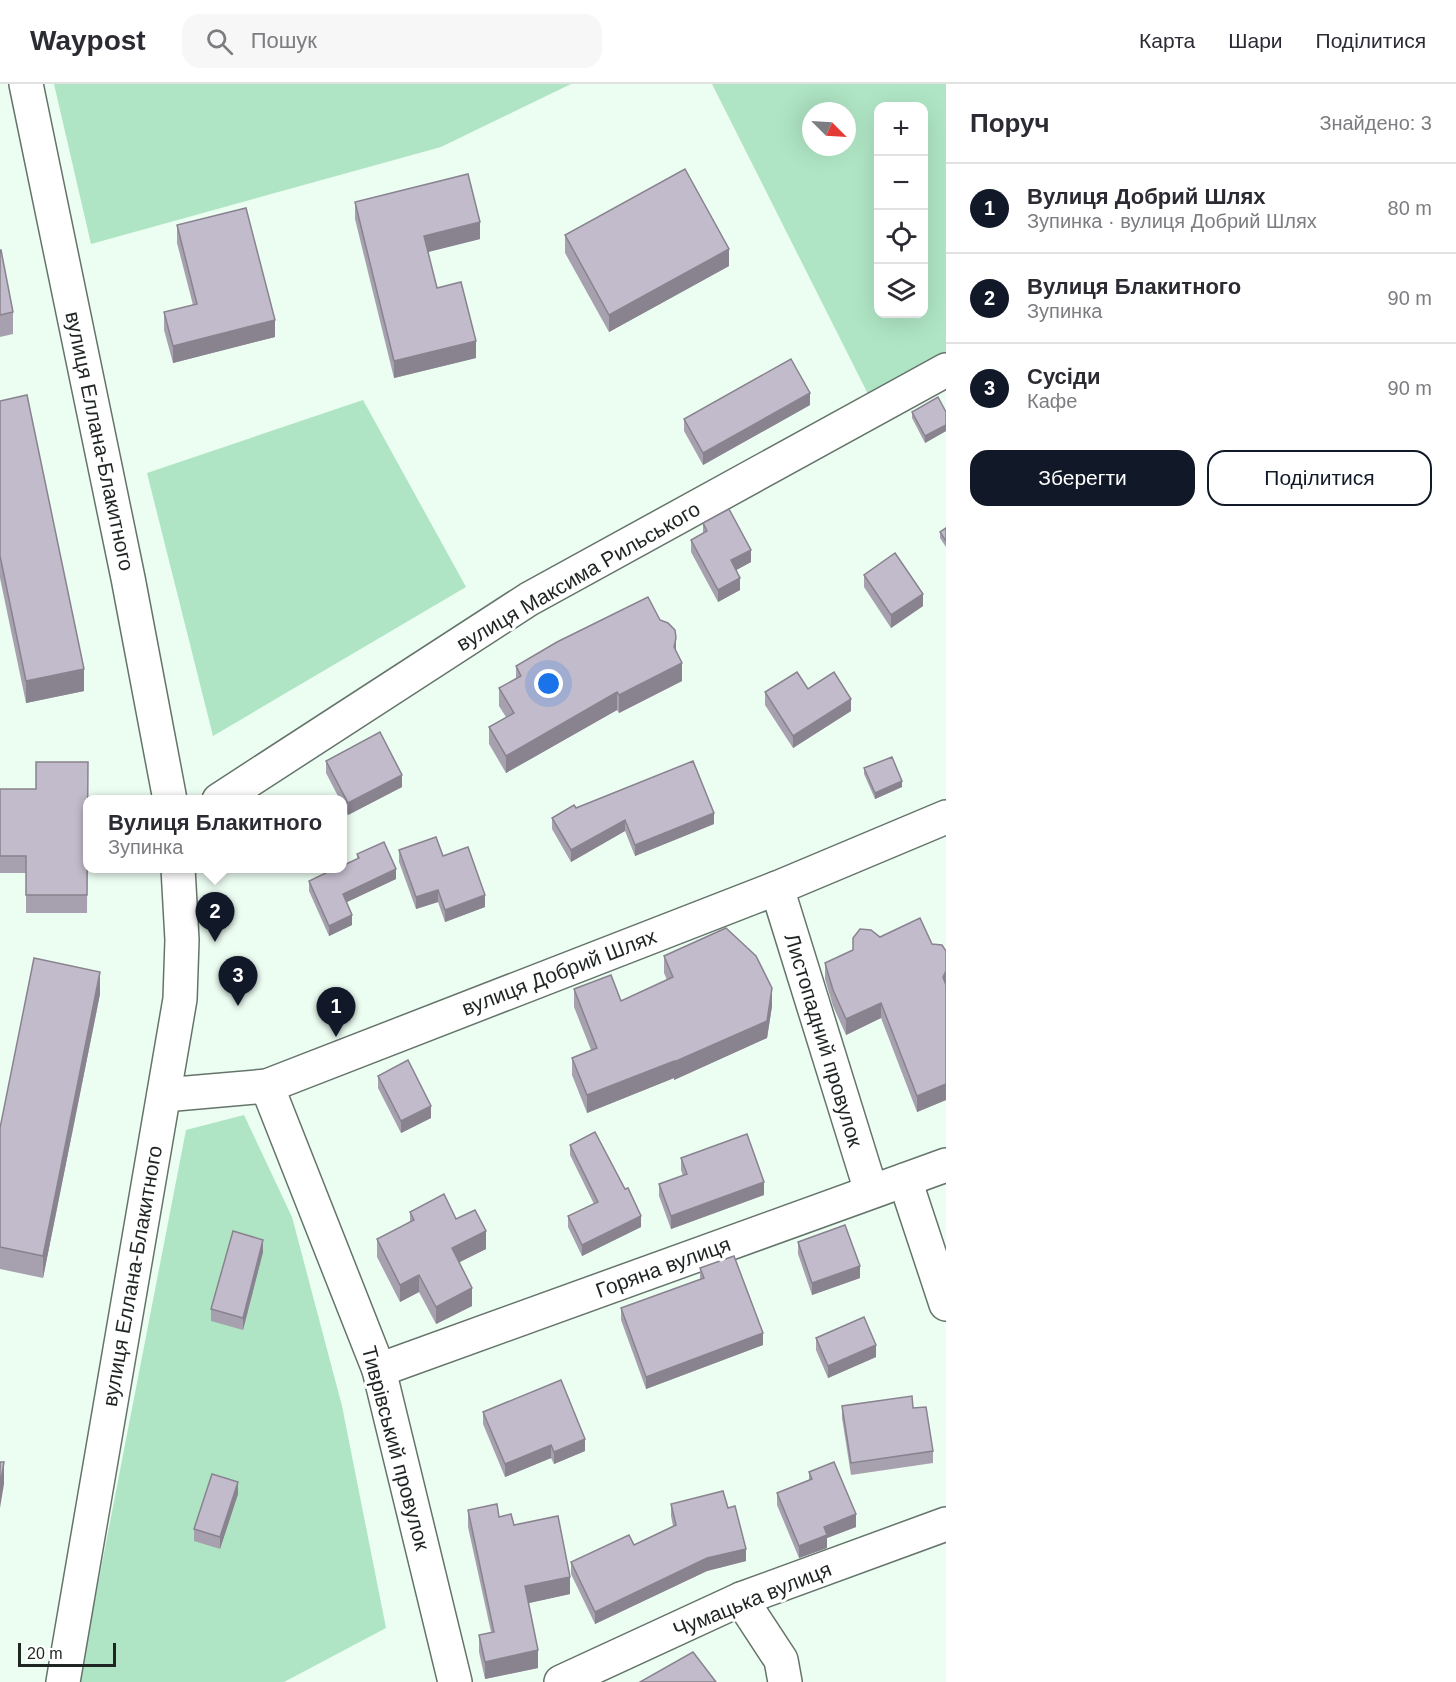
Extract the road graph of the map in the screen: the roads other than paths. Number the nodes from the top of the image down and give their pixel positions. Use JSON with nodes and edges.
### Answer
{"nodes":[{"id":1,"x":26,"y":84,"type":"edge"},
{"id":2,"x":946,"y":370,"type":"edge"},
{"id":3,"x":169,"y":795,"type":"edge"},
{"id":4,"x":227,"y":795,"type":"edge"},
{"id":5,"x":946,"y":817,"type":"edge"},
{"id":6,"x":178,"y":873,"type":"edge"},
{"id":7,"x":777,"y":888,"type":"junction"},
{"id":8,"x":267,"y":1086,"type":"junction"},
{"id":9,"x":164,"y":1095,"type":"junction"},
{"id":10,"x":946,"y":1165,"type":"edge"},
{"id":11,"x":905,"y":1180,"type":"junction"},
{"id":12,"x":871,"y":1191,"type":"junction"},
{"id":13,"x":946,"y":1304,"type":"edge"},
{"id":14,"x":379,"y":1370,"type":"junction"},
{"id":15,"x":946,"y":1524,"type":"edge"},
{"id":16,"x":741,"y":1599,"type":"junction"},
{"id":17,"x":63,"y":1682,"type":"edge"},
{"id":18,"x":455,"y":1682,"type":"edge"},
{"id":19,"x":561,"y":1682,"type":"edge"},
{"id":20,"x":784,"y":1682,"type":"edge"}],
"edges":[{"from":1,"to":3,"type":"street","name":"вулиця Еллана-Блакитного"},
{"from":2,"to":4,"type":"street","name":"вулиця Максима Рильського"},
{"from":5,"to":7,"type":"street","name":"вулиця Добрий Шлях"},
{"from":6,"to":9,"type":"street","name":"вулиця Еллана-Блакитного"},
{"from":7,"to":8,"type":"street","name":"вулиця Добрий Шлях"},
{"from":7,"to":12,"type":"street","name":"Листопадний провулок"},
{"from":8,"to":9,"type":"street","name":"вулиця Добрий Шлях"},
{"from":8,"to":14,"type":"street","name":"Тиврівський провулок"},
{"from":9,"to":17,"type":"street","name":"вулиця Еллана-Блакитного"},
{"from":10,"to":11,"type":"street","name":"Горяна вулиця"},
{"from":11,"to":12,"type":"street","name":"Горяна вулиця"},
{"from":11,"to":13,"type":"street"},
{"from":12,"to":14,"type":"street","name":"Горяна вулиця"},
{"from":14,"to":18,"type":"street","name":"Тиврівський провулок"},
{"from":15,"to":16,"type":"street","name":"Чумацька вулиця"},
{"from":16,"to":19,"type":"street","name":"Чумацька вулиця"},
{"from":16,"to":20,"type":"street"}]}
